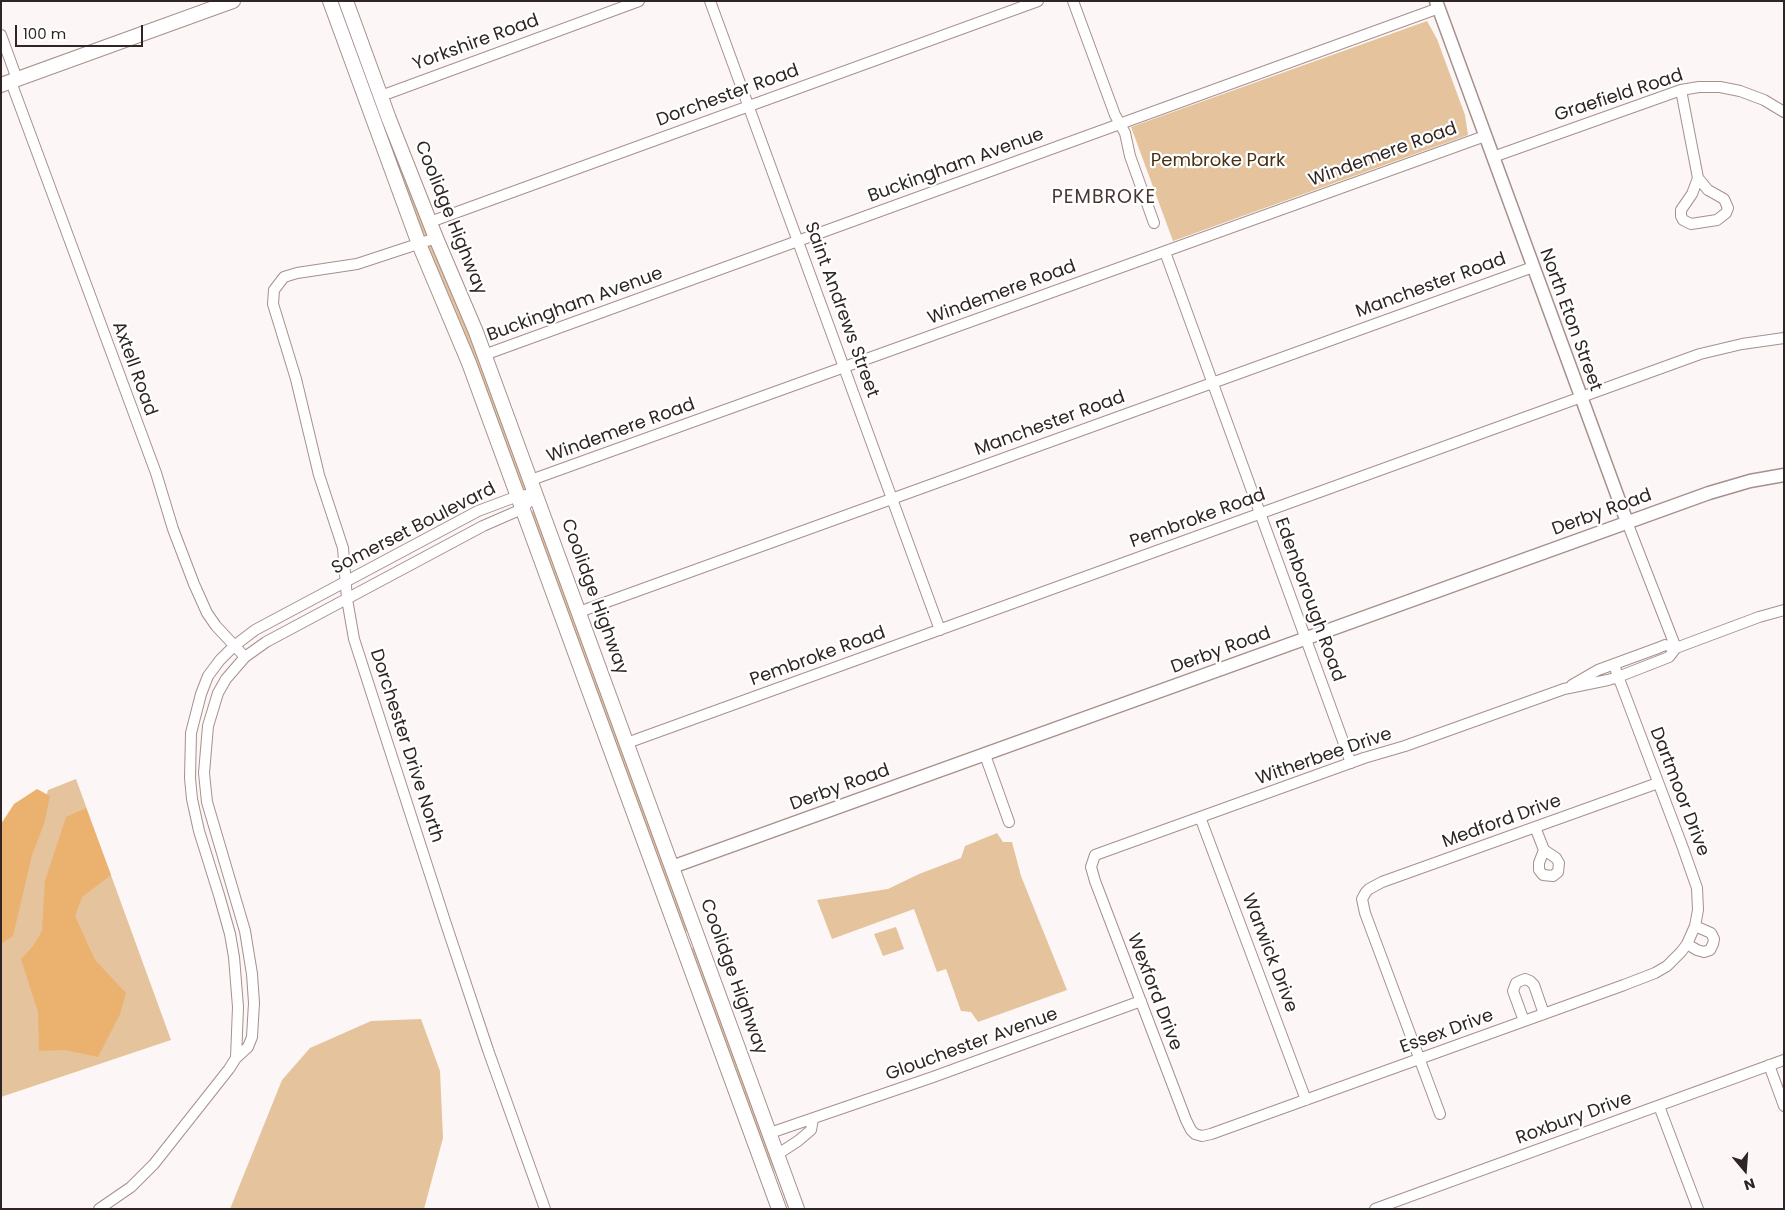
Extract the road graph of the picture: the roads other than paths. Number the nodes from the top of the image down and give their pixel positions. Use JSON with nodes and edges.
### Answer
{"nodes":[{"id":1,"x":233,"y":1,"type":"edge"},
{"id":2,"x":330,"y":1,"type":"edge"},
{"id":3,"x":346,"y":1,"type":"edge"},
{"id":4,"x":639,"y":1,"type":"edge"},
{"id":5,"x":710,"y":1,"type":"edge"},
{"id":6,"x":1038,"y":1,"type":"edge"},
{"id":7,"x":1073,"y":1,"type":"edge"},
{"id":8,"x":1437,"y":5,"type":"edge"},
{"id":9,"x":1,"y":35,"type":"edge"},
{"id":10,"x":374,"y":78,"type":"junction"},
{"id":11,"x":10,"y":82,"type":"edge"},
{"id":12,"x":360,"y":83,"type":"junction"},
{"id":13,"x":1681,"y":90,"type":"junction"},
{"id":14,"x":381,"y":96,"type":"junction"},
{"id":15,"x":749,"y":106,"type":"junction"},
{"id":16,"x":1784,"y":112,"type":"edge"},
{"id":17,"x":1119,"y":124,"type":"junction"},
{"id":18,"x":1485,"y":136,"type":"junction"},
{"id":19,"x":1493,"y":157,"type":"junction"},
{"id":20,"x":1698,"y":178,"type":"junction"},
{"id":21,"x":430,"y":222,"type":"junction"},
{"id":22,"x":1154,"y":224,"type":"dead end"},
{"id":23,"x":436,"y":238,"type":"junction"},
{"id":24,"x":798,"y":241,"type":"junction"},
{"id":25,"x":419,"y":244,"type":"junction"},
{"id":26,"x":1165,"y":252,"type":"junction"},
{"id":27,"x":1532,"y":267,"type":"junction"},
{"id":28,"x":1784,"y":338,"type":"edge"},
{"id":29,"x":484,"y":355,"type":"junction"},
{"id":30,"x":844,"y":368,"type":"junction"},
{"id":31,"x":1212,"y":383,"type":"junction"},
{"id":32,"x":1580,"y":398,"type":"junction"},
{"id":33,"x":1784,"y":475,"type":"edge"},
{"id":34,"x":531,"y":480,"type":"junction"},
{"id":35,"x":536,"y":494,"type":"junction"},
{"id":36,"x":892,"y":499,"type":"junction"},
{"id":37,"x":520,"y":502,"type":"junction"},
{"id":38,"x":1260,"y":514,"type":"junction"},
{"id":39,"x":1627,"y":522,"type":"junction"},
{"id":40,"x":346,"y":582,"type":"junction"},
{"id":41,"x":347,"y":598,"type":"junction"},
{"id":42,"x":1784,"y":610,"type":"edge"},
{"id":43,"x":579,"y":612,"type":"junction"},
{"id":44,"x":940,"y":630,"type":"junction"},
{"id":45,"x":1305,"y":639,"type":"junction"},
{"id":46,"x":234,"y":646,"type":"junction"},
{"id":47,"x":1676,"y":648,"type":"junction"},
{"id":48,"x":245,"y":657,"type":"junction"},
{"id":49,"x":1614,"y":664,"type":"junction"},
{"id":50,"x":1618,"y":677,"type":"junction"},
{"id":51,"x":1564,"y":689,"type":"junction"},
{"id":52,"x":627,"y":743,"type":"junction"},
{"id":53,"x":985,"y":755,"type":"junction"},
{"id":54,"x":1350,"y":763,"type":"junction"},
{"id":55,"x":1658,"y":783,"type":"junction"},
{"id":56,"x":1200,"y":817,"type":"junction"},
{"id":57,"x":1009,"y":822,"type":"dead end"},
{"id":58,"x":1535,"y":827,"type":"junction"},
{"id":59,"x":1544,"y":850,"type":"dead end"},
{"id":60,"x":1095,"y":855,"type":"joint"},
{"id":61,"x":672,"y":867,"type":"junction"},
{"id":62,"x":1694,"y":930,"type":"junction"},
{"id":63,"x":701,"y":943,"type":"junction"},
{"id":64,"x":682,"y":944,"type":"junction"},
{"id":65,"x":1687,"y":944,"type":"junction"},
{"id":66,"x":1141,"y":1001,"type":"junction"},
{"id":67,"x":1544,"y":1014,"type":"junction"},
{"id":68,"x":1524,"y":1021,"type":"junction"},
{"id":69,"x":236,"y":1058,"type":"junction"},
{"id":70,"x":1419,"y":1060,"type":"junction"},
{"id":71,"x":1784,"y":1060,"type":"edge"},
{"id":72,"x":1769,"y":1066,"type":"junction"},
{"id":73,"x":1306,"y":1100,"type":"junction"},
{"id":74,"x":1659,"y":1106,"type":"junction"},
{"id":75,"x":1784,"y":1106,"type":"edge"},
{"id":76,"x":1440,"y":1114,"type":"dead end"},
{"id":77,"x":813,"y":1119,"type":"junction"},
{"id":78,"x":770,"y":1133,"type":"junction"},
{"id":79,"x":1198,"y":1135,"type":"joint"},
{"id":80,"x":778,"y":1154,"type":"junction"},
{"id":81,"x":99,"y":1209,"type":"edge"},
{"id":82,"x":545,"y":1209,"type":"edge"},
{"id":83,"x":779,"y":1209,"type":"edge"},
{"id":84,"x":798,"y":1209,"type":"edge"},
{"id":85,"x":1375,"y":1209,"type":"edge"},
{"id":86,"x":1698,"y":1209,"type":"edge"}],
"edges":[{"from":1,"to":11,"type":"main road"},
{"from":2,"to":12,"type":"main road","name":"Coolidge Highway"},
{"from":3,"to":10,"type":"main road","name":"Coolidge Highway"},
{"from":4,"to":14,"type":"street","name":"Yorkshire Road"},
{"from":5,"to":15,"type":"street","name":"Saint Andrews Street"},
{"from":6,"to":15,"type":"street","name":"Dorchester Road"},
{"from":7,"to":17,"type":"street"},
{"from":8,"to":17,"type":"street","name":"Buckingham Avenue"},
{"from":8,"to":18,"type":"street","name":"North Eton Street"},
{"from":9,"to":11,"type":"street","name":"Axtell Road"},
{"from":10,"to":12,"type":"main road"},
{"from":10,"to":14,"type":"main road","name":"Coolidge Highway"},
{"from":11,"to":46,"type":"street","name":"Axtell Road"},
{"from":12,"to":25,"type":"main road","name":"Coolidge Highway"},
{"from":13,"to":16,"type":"street","name":"Graefield Road"},
{"from":13,"to":19,"type":"street","name":"Graefield Road"},
{"from":13,"to":20,"type":"street"},
{"from":14,"to":21,"type":"main road","name":"Coolidge Highway"},
{"from":15,"to":21,"type":"street","name":"Dorchester Road"},
{"from":15,"to":24,"type":"street","name":"Saint Andrews Street"},
{"from":17,"to":22,"type":"street"},
{"from":17,"to":24,"type":"street","name":"Buckingham Avenue"},
{"from":18,"to":19,"type":"street","name":"North Eton Street"},
{"from":18,"to":26,"type":"street","name":"Windemere Road"},
{"from":19,"to":27,"type":"street","name":"North Eton Street"},
{"from":20,"to":20,"type":"street"},
{"from":21,"to":23,"type":"main road","name":"Coolidge Highway"},
{"from":23,"to":25,"type":"street"},
{"from":23,"to":29,"type":"main road","name":"Coolidge Highway"},
{"from":24,"to":29,"type":"street","name":"Buckingham Avenue"},
{"from":24,"to":30,"type":"street","name":"Saint Andrews Street"},
{"from":25,"to":37,"type":"main road","name":"Coolidge Highway"},
{"from":25,"to":40,"type":"street","name":"Dorchester Drive North"},
{"from":26,"to":30,"type":"street","name":"Windemere Road"},
{"from":26,"to":31,"type":"street","name":"Edenborough Road"},
{"from":27,"to":31,"type":"street","name":"Manchester Road"},
{"from":27,"to":32,"type":"street","name":"North Eton Street"},
{"from":28,"to":32,"type":"street","name":"Pembroke Road"},
{"from":29,"to":34,"type":"main road","name":"Coolidge Highway"},
{"from":30,"to":34,"type":"street","name":"Windemere Road"},
{"from":30,"to":36,"type":"street","name":"Saint Andrews Street"},
{"from":31,"to":36,"type":"street","name":"Manchester Road"},
{"from":31,"to":38,"type":"street","name":"Edenborough Road"},
{"from":32,"to":38,"type":"street","name":"Pembroke Road"},
{"from":32,"to":39,"type":"street","name":"North Eton Street"},
{"from":33,"to":39,"type":"street","name":"Derby Road"},
{"from":34,"to":35,"type":"main road","name":"Coolidge Highway"},
{"from":35,"to":37,"type":"street","name":"Somerset Boulevard"},
{"from":35,"to":43,"type":"main road","name":"Coolidge Highway"},
{"from":36,"to":43,"type":"street","name":"Manchester Road"},
{"from":36,"to":44,"type":"street","name":"Saint Andrews Street"},
{"from":37,"to":40,"type":"street","name":"Somerset Boulevard"},
{"from":37,"to":41,"type":"street","name":"Somerset Boulevard"},
{"from":37,"to":64,"type":"main road","name":"Coolidge Highway"},
{"from":38,"to":44,"type":"street","name":"Pembroke Road"},
{"from":38,"to":45,"type":"street","name":"Edenborough Road"},
{"from":39,"to":45,"type":"street","name":"Derby Road"},
{"from":39,"to":47,"type":"street","name":"North Eton Street"},
{"from":40,"to":41,"type":"street","name":"Dorchester Drive North"},
{"from":40,"to":46,"type":"street","name":"Somerset Boulevard"},
{"from":41,"to":48,"type":"street","name":"Somerset Boulevard"},
{"from":41,"to":82,"type":"street","name":"Dorchester Drive North"},
{"from":42,"to":47,"type":"street","name":"Witherbee Drive"},
{"from":43,"to":52,"type":"main road","name":"Coolidge Highway"},
{"from":44,"to":52,"type":"street","name":"Pembroke Road"},
{"from":45,"to":53,"type":"street","name":"Derby Road"},
{"from":45,"to":54,"type":"street","name":"Edenborough Road"},
{"from":46,"to":48,"type":"street","name":"Axtell Road"},
{"from":46,"to":69,"type":"street","name":"Somerset Boulevard"},
{"from":47,"to":49,"type":"street","name":"Witherbee Drive"},
{"from":47,"to":50,"type":"street","name":"Witherbee Drive"},
{"from":48,"to":69,"type":"street","name":"Somerset Boulevard"},
{"from":49,"to":50,"type":"street","name":"Dartmoor Drive"},
{"from":49,"to":51,"type":"street","name":"Witherbee Drive"},
{"from":50,"to":51,"type":"street","name":"Witherbee Drive"},
{"from":50,"to":55,"type":"street","name":"Dartmoor Drive"},
{"from":51,"to":54,"type":"street","name":"Witherbee Drive"},
{"from":52,"to":61,"type":"main road","name":"Coolidge Highway"},
{"from":53,"to":57,"type":"street"},
{"from":53,"to":61,"type":"street","name":"Derby Road"},
{"from":54,"to":56,"type":"street","name":"Witherbee Drive"},
{"from":55,"to":58,"type":"street","name":"Medford Drive"},
{"from":55,"to":62,"type":"street","name":"Dartmoor Drive"},
{"from":56,"to":60,"type":"street","name":"Witherbee Drive"},
{"from":56,"to":73,"type":"street","name":"Warwick Drive"},
{"from":58,"to":59,"type":"street"},
{"from":58,"to":70,"type":"street","name":"Medford Drive"},
{"from":60,"to":66,"type":"street","name":"Wexford Drive"},
{"from":61,"to":63,"type":"main road","name":"Coolidge Highway"},
{"from":62,"to":65,"type":"street","name":"Essex Drive"},
{"from":62,"to":65,"type":"street"},
{"from":63,"to":64,"type":"main road"},
{"from":63,"to":78,"type":"main road","name":"Coolidge Highway"},
{"from":64,"to":83,"type":"main road","name":"Coolidge Highway"},
{"from":65,"to":67,"type":"street","name":"Essex Drive"},
{"from":66,"to":77,"type":"street","name":"Glouchester Avenue"},
{"from":66,"to":79,"type":"street","name":"Wexford Drive"},
{"from":67,"to":68,"type":"street","name":"Essex Drive"},
{"from":67,"to":68,"type":"street"},
{"from":68,"to":70,"type":"street","name":"Essex Drive"},
{"from":69,"to":81,"type":"street","name":"Somerset Boulevard"},
{"from":70,"to":73,"type":"street","name":"Essex Drive"},
{"from":70,"to":76,"type":"street"},
{"from":71,"to":72,"type":"street","name":"Roxbury Drive"},
{"from":72,"to":74,"type":"street","name":"Roxbury Drive"},
{"from":72,"to":75,"type":"street"},
{"from":73,"to":79,"type":"street","name":"Essex Drive"},
{"from":74,"to":85,"type":"street","name":"Roxbury Drive"},
{"from":74,"to":86,"type":"street"},
{"from":77,"to":78,"type":"street","name":"Glouchester Avenue"},
{"from":77,"to":80,"type":"street"},
{"from":78,"to":80,"type":"main road","name":"Coolidge Highway"},
{"from":80,"to":84,"type":"main road","name":"Coolidge Highway"}]}
